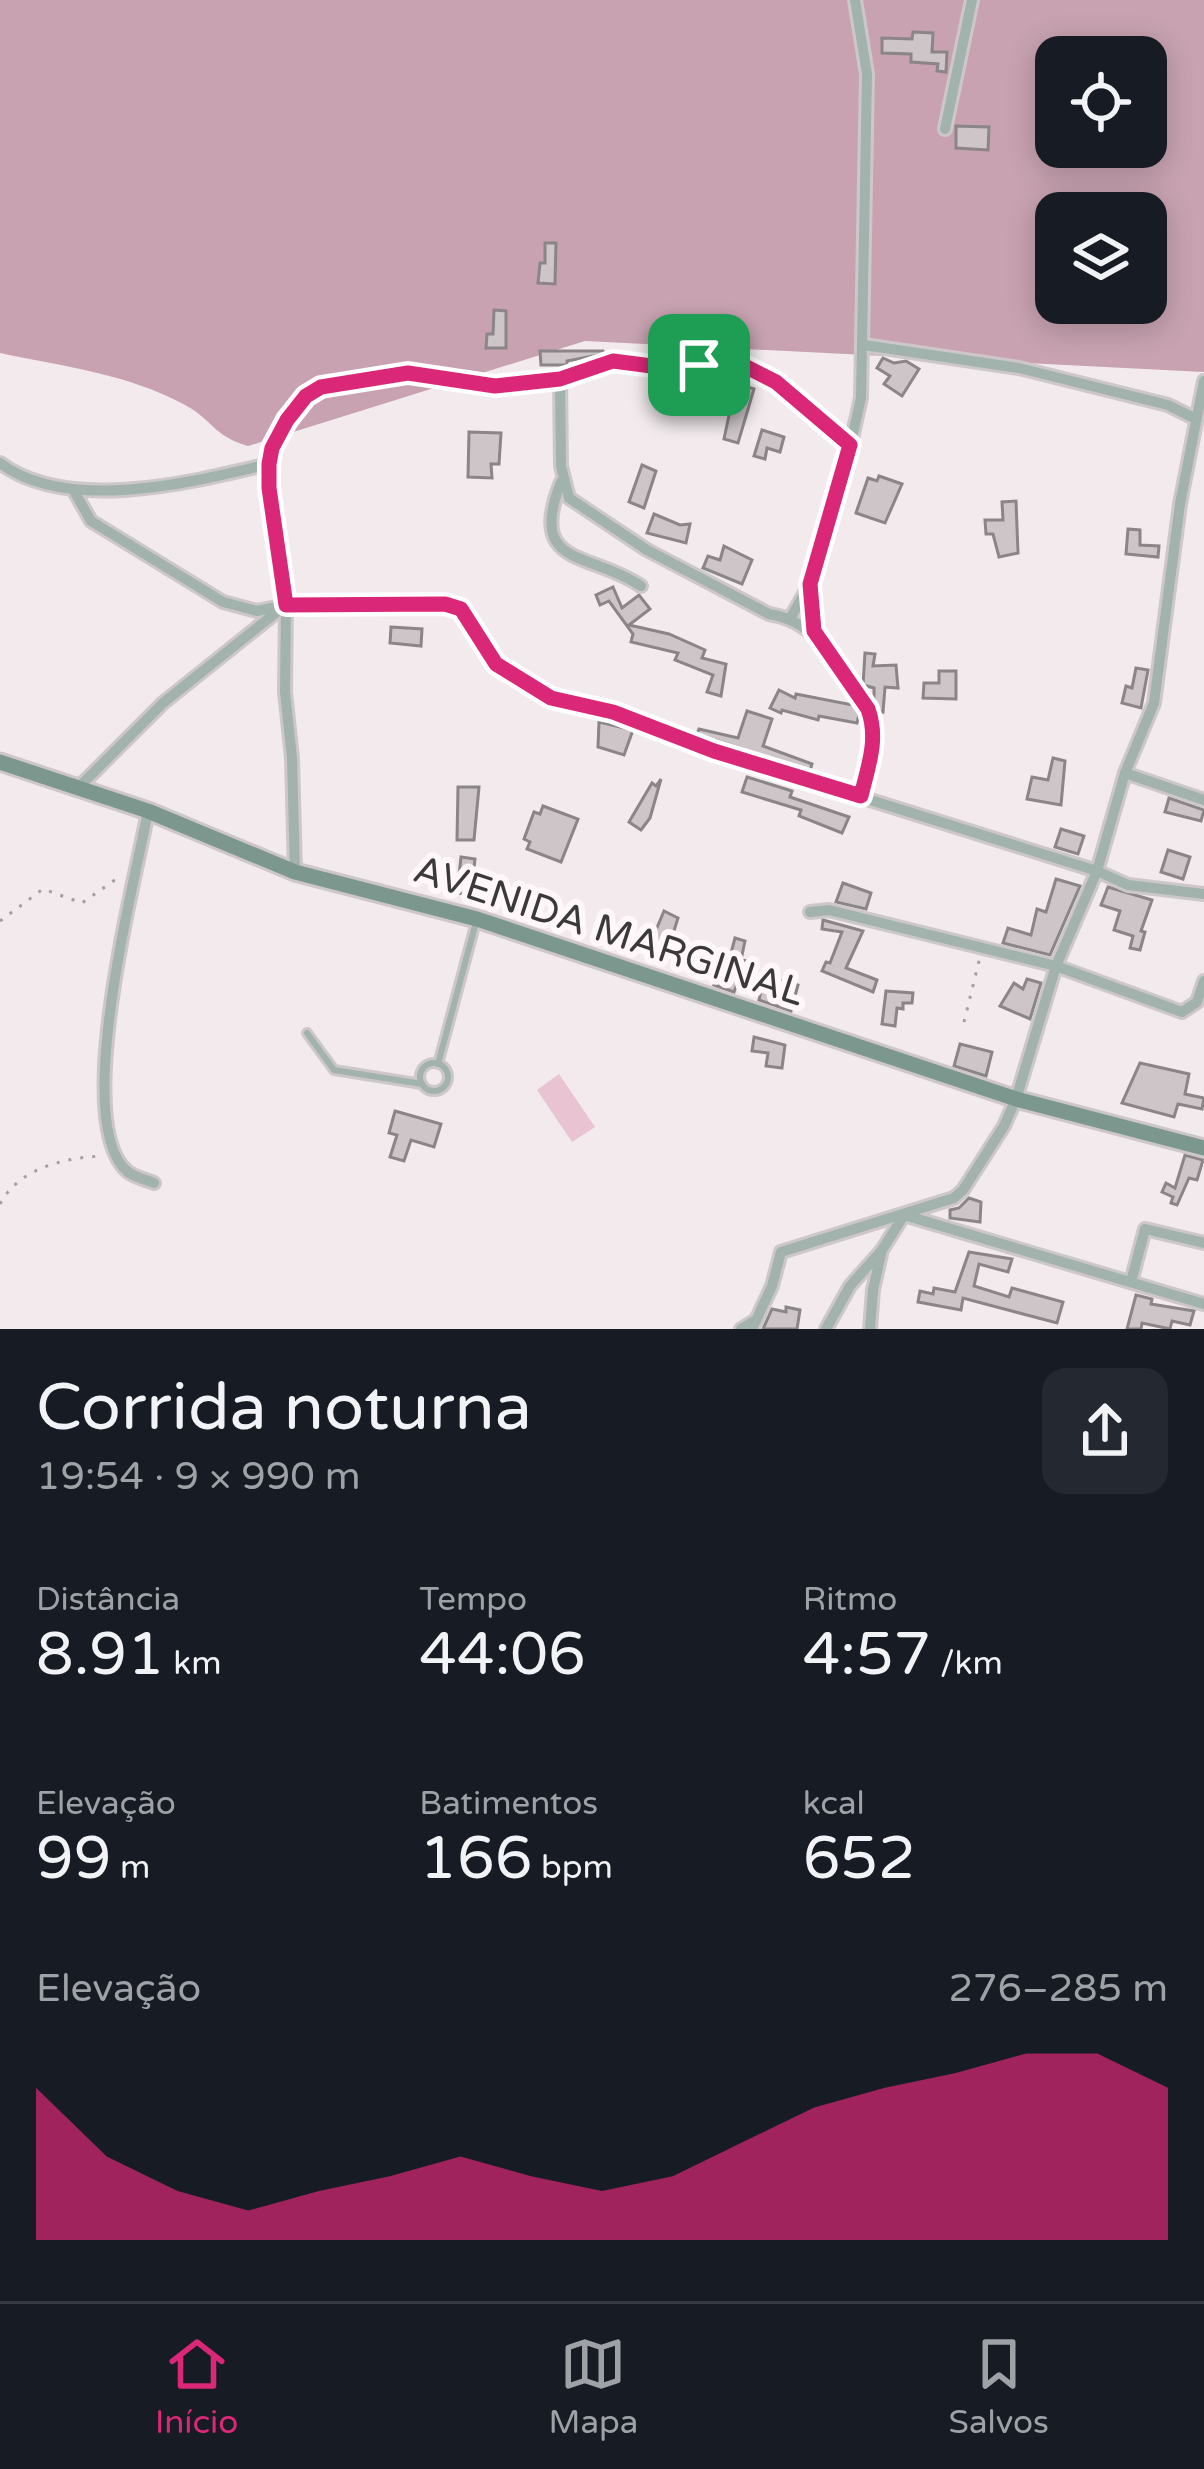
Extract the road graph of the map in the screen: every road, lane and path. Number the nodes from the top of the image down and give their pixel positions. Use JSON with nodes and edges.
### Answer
{"nodes":[{"id":1,"x":855,"y":0,"type":"edge"},
{"id":2,"x":972,"y":0,"type":"edge"},
{"id":3,"x":945,"y":129,"type":"dead end"},
{"id":4,"x":865,"y":345,"type":"junction"},
{"id":5,"x":560,"y":379,"type":"junction"},
{"id":6,"x":1204,"y":381,"type":"edge"},
{"id":7,"x":1196,"y":418,"type":"junction"},
{"id":8,"x":850,"y":445,"type":"junction"},
{"id":9,"x":0,"y":464,"type":"edge"},
{"id":10,"x":269,"y":464,"type":"junction"},
{"id":11,"x":562,"y":479,"type":"junction"},
{"id":12,"x":74,"y":491,"type":"junction"},
{"id":13,"x":810,"y":584,"type":"junction"},
{"id":14,"x":641,"y":586,"type":"dead end"},
{"id":15,"x":286,"y":605,"type":"junction"},
{"id":16,"x":790,"y":617,"type":"junction"},
{"id":17,"x":814,"y":631,"type":"junction"},
{"id":18,"x":0,"y":762,"type":"edge"},
{"id":19,"x":1125,"y":773,"type":"junction"},
{"id":20,"x":80,"y":786,"type":"junction"},
{"id":21,"x":861,"y":796,"type":"junction"},
{"id":22,"x":1204,"y":800,"type":"edge"},
{"id":23,"x":148,"y":811,"type":"junction"},
{"id":24,"x":138,"y":864,"type":"junction"},
{"id":25,"x":295,"y":872,"type":"junction"},
{"id":26,"x":1097,"y":872,"type":"junction"},
{"id":27,"x":1204,"y":894,"type":"edge"},
{"id":28,"x":811,"y":912,"type":"dead end"},
{"id":29,"x":476,"y":919,"type":"junction"},
{"id":30,"x":0,"y":921,"type":"edge"},
{"id":31,"x":982,"y":949,"type":"junction"},
{"id":32,"x":1057,"y":966,"type":"junction"},
{"id":33,"x":1204,"y":981,"type":"edge"},
{"id":34,"x":964,"y":1022,"type":"dead end"},
{"id":35,"x":307,"y":1033,"type":"dead end"},
{"id":36,"x":438,"y":1064,"type":"junction"},
{"id":37,"x":422,"y":1084,"type":"junction"},
{"id":38,"x":1016,"y":1099,"type":"junction"},
{"id":39,"x":1204,"y":1148,"type":"edge"},
{"id":40,"x":117,"y":1156,"type":"junction"},
{"id":41,"x":154,"y":1183,"type":"dead end"},
{"id":42,"x":0,"y":1204,"type":"edge"},
{"id":43,"x":904,"y":1215,"type":"junction"},
{"id":44,"x":1204,"y":1244,"type":"edge"},
{"id":45,"x":882,"y":1250,"type":"junction"},
{"id":46,"x":1131,"y":1282,"type":"junction"},
{"id":47,"x":1204,"y":1304,"type":"edge"},
{"id":48,"x":754,"y":1324,"type":"edge"},
{"id":49,"x":741,"y":1329,"type":"edge"},
{"id":50,"x":826,"y":1329,"type":"edge"},
{"id":51,"x":871,"y":1329,"type":"edge"}],
"edges":[{"from":1,"to":4,"type":"street"},
{"from":2,"to":3,"type":"street"},
{"from":4,"to":7,"type":"street"},
{"from":4,"to":8,"type":"street"},
{"from":5,"to":8,"type":"street"},
{"from":5,"to":10,"type":"street"},
{"from":5,"to":11,"type":"street"},
{"from":6,"to":7,"type":"street"},
{"from":7,"to":19,"type":"street"},
{"from":8,"to":13,"type":"street"},
{"from":9,"to":12,"type":"street"},
{"from":10,"to":12,"type":"street"},
{"from":10,"to":15,"type":"street"},
{"from":11,"to":14,"type":"street"},
{"from":11,"to":16,"type":"street"},
{"from":12,"to":15,"type":"street"},
{"from":13,"to":16,"type":"street"},
{"from":13,"to":17,"type":"street"},
{"from":15,"to":20,"type":"street"},
{"from":15,"to":21,"type":"street"},
{"from":15,"to":25,"type":"street"},
{"from":16,"to":17,"type":"street"},
{"from":17,"to":21,"type":"street"},
{"from":18,"to":20,"type":"street","name":"AVENIDA MARGINAL"},
{"from":19,"to":22,"type":"street"},
{"from":19,"to":26,"type":"street"},
{"from":20,"to":23,"type":"street","name":"AVENIDA MARGINAL"},
{"from":21,"to":26,"type":"street"},
{"from":23,"to":24,"type":"street"},
{"from":23,"to":25,"type":"street","name":"AVENIDA MARGINAL"},
{"from":24,"to":30,"type":"path"},
{"from":24,"to":40,"type":"street"},
{"from":25,"to":29,"type":"street","name":"AVENIDA MARGINAL"},
{"from":26,"to":27,"type":"street"},
{"from":26,"to":32,"type":"street"},
{"from":28,"to":31,"type":"street"},
{"from":29,"to":36,"type":"lane"},
{"from":29,"to":38,"type":"street","name":"AVENIDA MARGINAL"},
{"from":31,"to":32,"type":"street"},
{"from":31,"to":34,"type":"path"},
{"from":32,"to":33,"type":"street"},
{"from":32,"to":38,"type":"street"},
{"from":35,"to":37,"type":"lane"},
{"from":36,"to":37,"type":"lane"},
{"from":36,"to":37,"type":"lane"},
{"from":38,"to":39,"type":"street","name":"AVENIDA MARGINAL"},
{"from":38,"to":43,"type":"street"},
{"from":40,"to":41,"type":"street"},
{"from":40,"to":42,"type":"path"},
{"from":43,"to":45,"type":"street"},
{"from":43,"to":46,"type":"street"},
{"from":43,"to":48,"type":"street"},
{"from":44,"to":46,"type":"street"},
{"from":45,"to":50,"type":"street"},
{"from":45,"to":51,"type":"street"},
{"from":46,"to":47,"type":"street"},
{"from":48,"to":49,"type":"street"}]}
